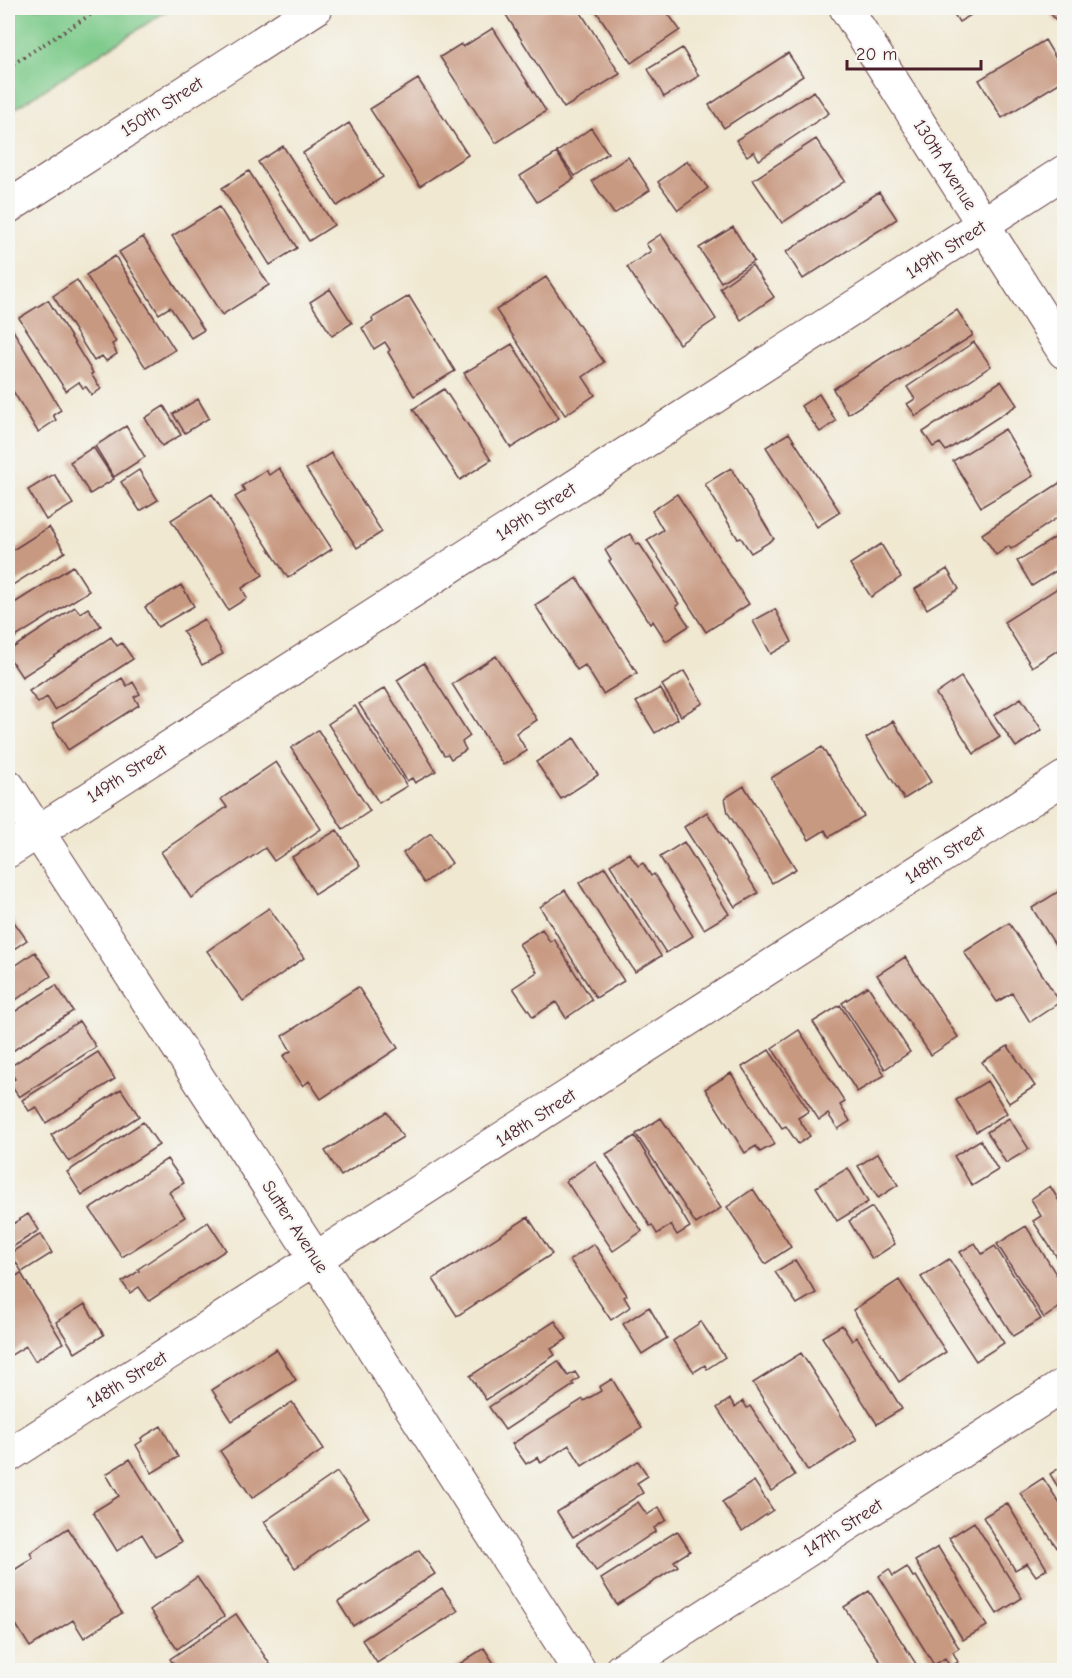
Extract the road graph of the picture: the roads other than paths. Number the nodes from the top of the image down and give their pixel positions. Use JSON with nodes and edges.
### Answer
{"nodes":[{"id":1,"x":316,"y":8,"type":"edge"},
{"id":2,"x":846,"y":8,"type":"edge"},
{"id":3,"x":1065,"y":172,"type":"edge"},
{"id":4,"x":8,"y":207,"type":"edge"},
{"id":5,"x":983,"y":226,"type":"junction"},
{"id":6,"x":1065,"y":352,"type":"edge"},
{"id":7,"x":1065,"y":778,"type":"edge"},
{"id":8,"x":8,"y":786,"type":"edge"},
{"id":9,"x":38,"y":831,"type":"junction"},
{"id":10,"x":8,"y":851,"type":"edge"},
{"id":11,"x":316,"y":1259,"type":"junction"},
{"id":12,"x":1065,"y":1385,"type":"edge"},
{"id":13,"x":8,"y":1456,"type":"edge"},
{"id":14,"x":579,"y":1671,"type":"edge"},
{"id":15,"x":621,"y":1671,"type":"edge"}],
"edges":[{"from":1,"to":4,"type":"street","name":"150th Street"},
{"from":2,"to":5,"type":"street","name":"130th Avenue"},
{"from":3,"to":5,"type":"street","name":"149th Street"},
{"from":5,"to":6,"type":"street","name":"130th Avenue"},
{"from":5,"to":9,"type":"street","name":"149th Street"},
{"from":7,"to":11,"type":"street","name":"148th Street"},
{"from":8,"to":9,"type":"street","name":"Sutter Avenue"},
{"from":9,"to":10,"type":"street","name":"149th Street"},
{"from":9,"to":11,"type":"street","name":"Sutter Avenue"},
{"from":11,"to":13,"type":"street","name":"148th Street"},
{"from":11,"to":14,"type":"street","name":"Sutter Avenue"},
{"from":12,"to":15,"type":"street","name":"147th Street"}]}
